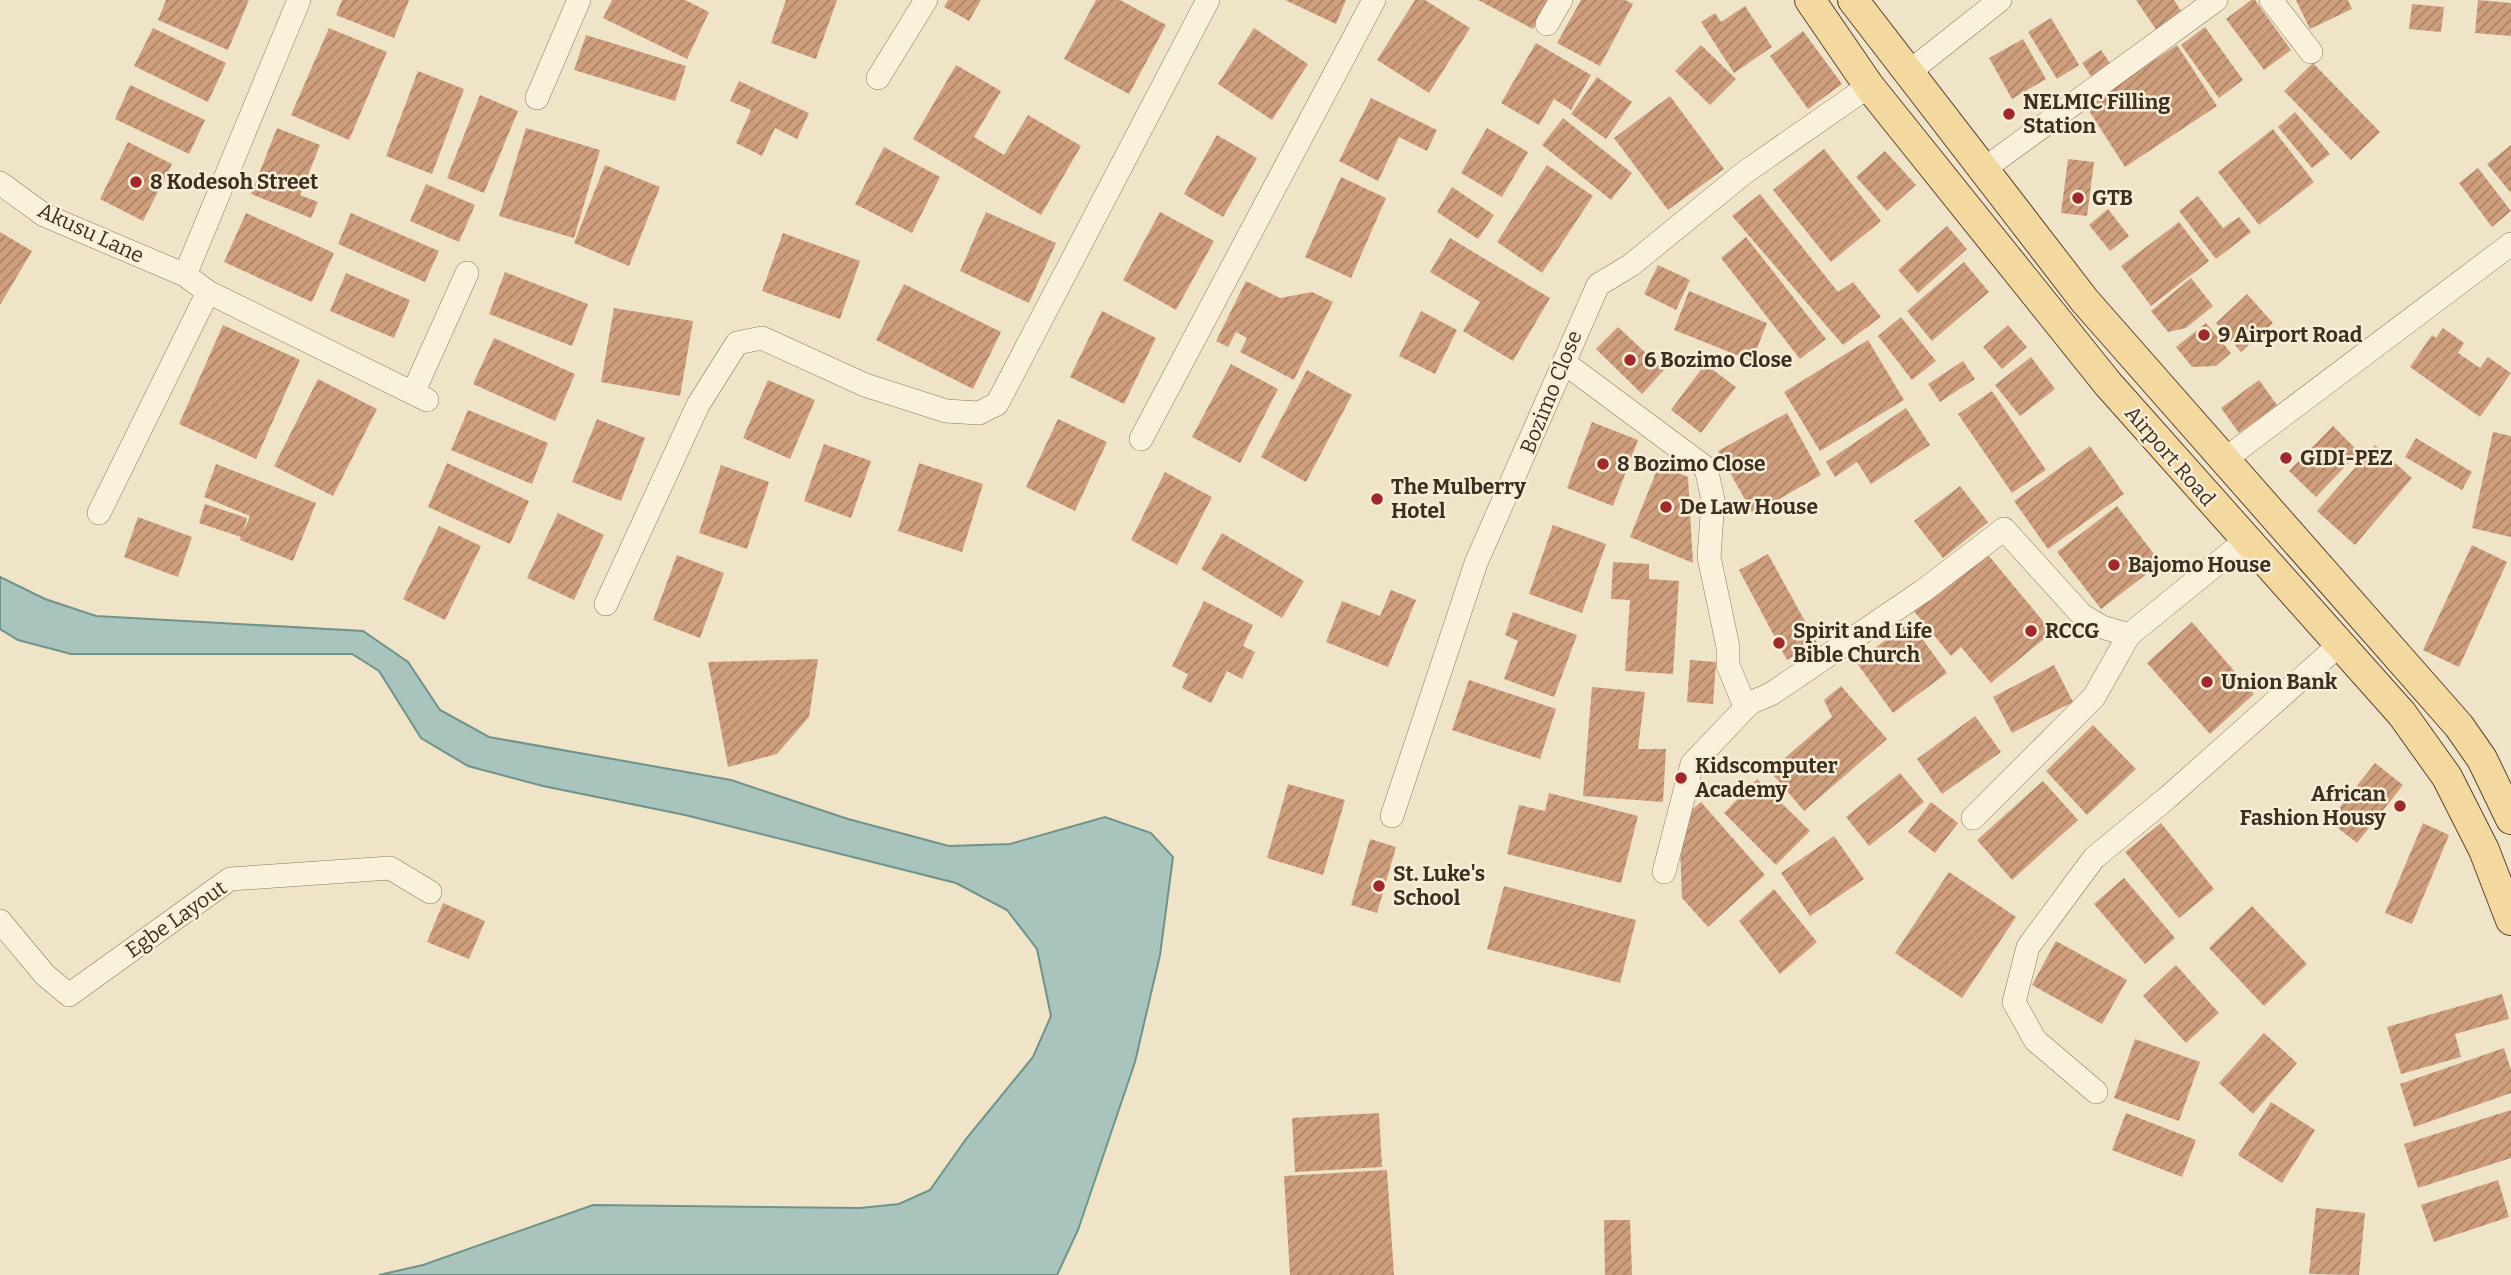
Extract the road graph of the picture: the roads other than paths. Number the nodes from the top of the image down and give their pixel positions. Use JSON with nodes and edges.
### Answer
{"nodes":[{"id":1,"x":299,"y":0,"type":"edge"},
{"id":2,"x":579,"y":0,"type":"edge"},
{"id":3,"x":926,"y":0,"type":"edge"},
{"id":4,"x":1374,"y":0,"type":"edge"},
{"id":5,"x":1560,"y":0,"type":"edge"},
{"id":6,"x":1810,"y":0,"type":"edge"},
{"id":7,"x":1853,"y":0,"type":"edge"},
{"id":8,"x":2000,"y":0,"type":"edge"},
{"id":9,"x":2216,"y":0,"type":"edge"},
{"id":10,"x":2271,"y":0,"type":"edge"},
{"id":11,"x":1201,"y":2,"type":"edge"},
{"id":12,"x":1548,"y":24,"type":"dead end"},
{"id":13,"x":2311,"y":52,"type":"dead end"},
{"id":14,"x":1909,"y":72,"type":"junction"},
{"id":15,"x":878,"y":78,"type":"dead end"},
{"id":16,"x":1869,"y":86,"type":"junction"},
{"id":17,"x":537,"y":98,"type":"dead end"},
{"id":18,"x":1984,"y":170,"type":"junction"},
{"id":19,"x":0,"y":183,"type":"edge"},
{"id":20,"x":2016,"y":211,"type":"junction"},
{"id":21,"x":1987,"y":236,"type":"junction"},
{"id":22,"x":2511,"y":244,"type":"edge"},
{"id":23,"x":467,"y":273,"type":"dead end"},
{"id":24,"x":185,"y":275,"type":"junction"},
{"id":25,"x":208,"y":292,"type":"junction"},
{"id":26,"x":1566,"y":364,"type":"junction"},
{"id":27,"x":1141,"y":439,"type":"dead end"},
{"id":28,"x":2224,"y":460,"type":"junction"},
{"id":29,"x":99,"y":513,"type":"dead end"},
{"id":30,"x":2245,"y":541,"type":"junction"},
{"id":31,"x":606,"y":604,"type":"dead end"},
{"id":32,"x":2129,"y":635,"type":"junction"},
{"id":33,"x":2338,"y":646,"type":"junction"},
{"id":34,"x":1750,"y":704,"type":"junction"},
{"id":35,"x":2507,"y":799,"type":"edge"},
{"id":36,"x":1392,"y":816,"type":"dead end"},
{"id":37,"x":1973,"y":818,"type":"dead end"},
{"id":38,"x":1664,"y":872,"type":"dead end"},
{"id":39,"x":430,"y":892,"type":"dead end"},
{"id":40,"x":2511,"y":920,"type":"edge"},
{"id":41,"x":0,"y":921,"type":"edge"},
{"id":42,"x":2096,"y":1092,"type":"dead end"}],
"edges":[{"from":1,"to":24,"type":"street"},
{"from":2,"to":17,"type":"street"},
{"from":3,"to":15,"type":"street"},
{"from":4,"to":27,"type":"street"},
{"from":5,"to":12,"type":"street"},
{"from":6,"to":16,"type":"main road","name":"Airport Road"},
{"from":7,"to":14,"type":"main road","name":"Airport Road"},
{"from":8,"to":14,"type":"street"},
{"from":9,"to":18,"type":"street"},
{"from":10,"to":13,"type":"street"},
{"from":11,"to":31,"type":"street"},
{"from":14,"to":18,"type":"main road","name":"Airport Road"},
{"from":16,"to":21,"type":"main road","name":"Airport Road"},
{"from":16,"to":26,"type":"street","name":"Bozimo Close"},
{"from":18,"to":20,"type":"main road","name":"Airport Road"},
{"from":19,"to":24,"type":"street","name":"Akusu Lane"},
{"from":20,"to":21,"type":"main road"},
{"from":20,"to":28,"type":"main road","name":"Airport Road"},
{"from":21,"to":30,"type":"main road","name":"Airport Road"},
{"from":22,"to":28,"type":"street"},
{"from":23,"to":25,"type":"street","name":"Akusu Lane"},
{"from":24,"to":25,"type":"street","name":"Akusu Lane"},
{"from":25,"to":29,"type":"street"},
{"from":26,"to":34,"type":"street"},
{"from":26,"to":36,"type":"street","name":"Bozimo Close"},
{"from":28,"to":35,"type":"main road","name":"Airport Road"},
{"from":30,"to":32,"type":"street"},
{"from":30,"to":33,"type":"main road","name":"Airport Road"},
{"from":32,"to":34,"type":"street"},
{"from":32,"to":37,"type":"street"},
{"from":33,"to":40,"type":"main road","name":"Airport Road"},
{"from":33,"to":42,"type":"street"},
{"from":34,"to":38,"type":"street"},
{"from":39,"to":41,"type":"street","name":"Egbe Layout"}]}
